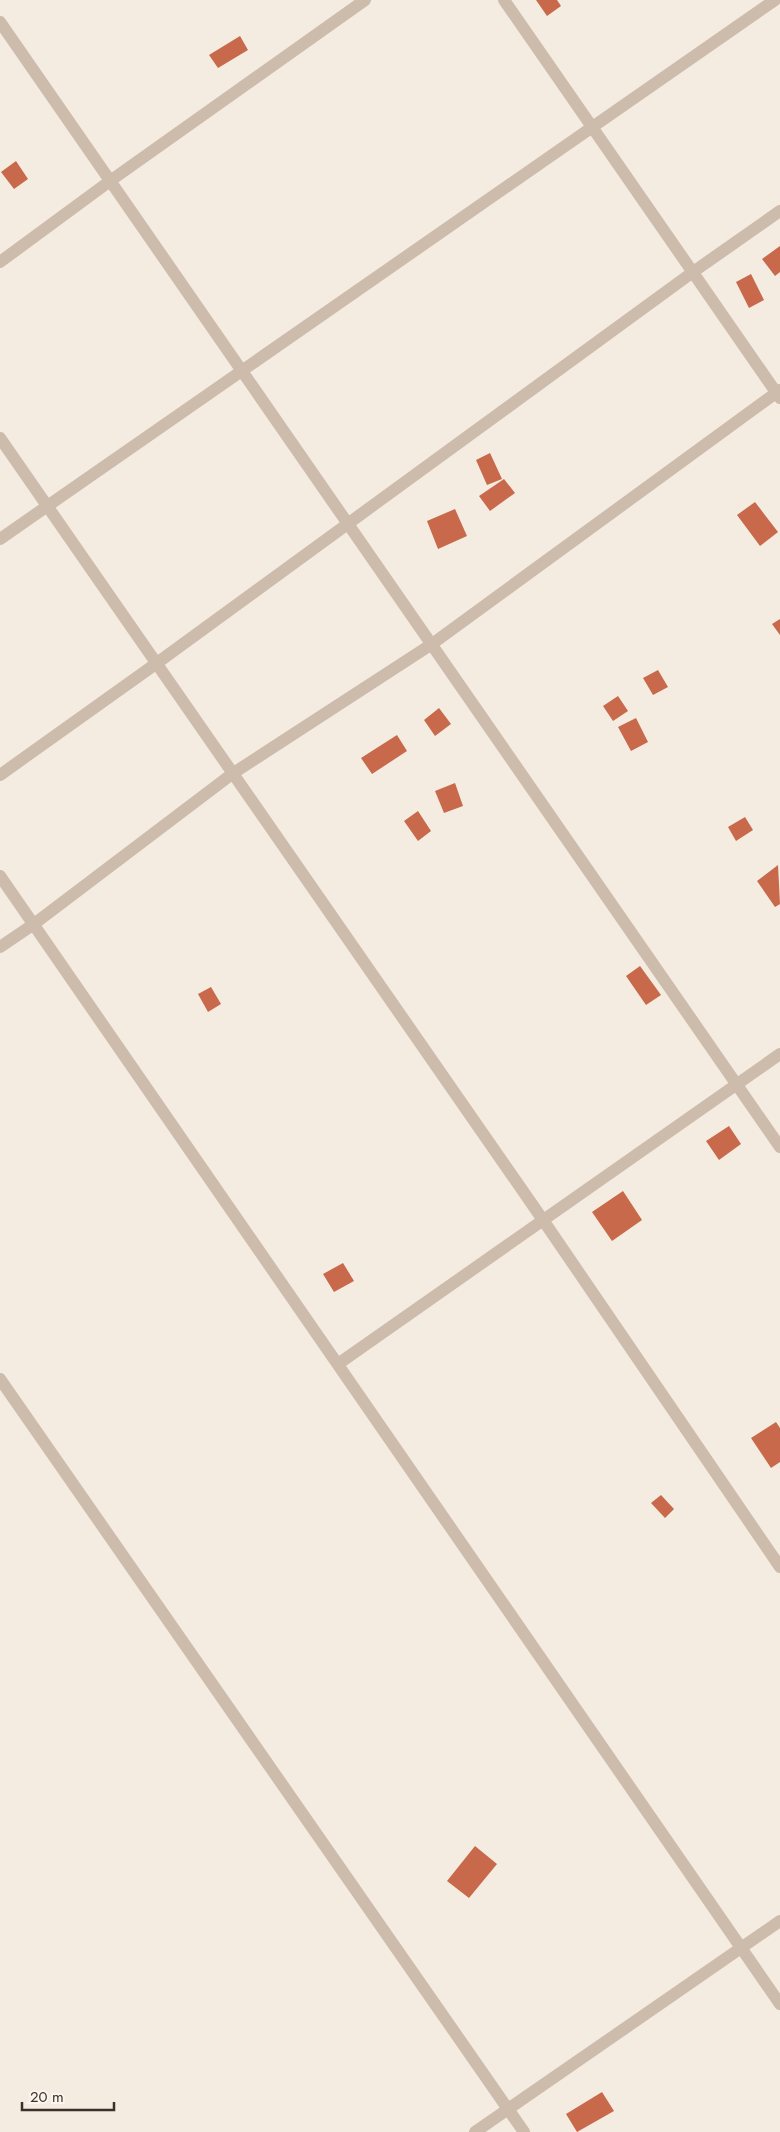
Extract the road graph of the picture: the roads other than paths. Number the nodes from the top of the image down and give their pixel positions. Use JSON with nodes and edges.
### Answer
{"nodes":[{"id":1,"x":365,"y":0,"type":"edge"},
{"id":2,"x":504,"y":0,"type":"edge"},
{"id":3,"x":775,"y":0,"type":"edge"},
{"id":4,"x":0,"y":22,"type":"edge"},
{"id":5,"x":592,"y":127,"type":"junction"},
{"id":6,"x":110,"y":181,"type":"junction"},
{"id":7,"x":780,"y":211,"type":"edge"},
{"id":8,"x":0,"y":262,"type":"edge"},
{"id":9,"x":693,"y":272,"type":"junction"},
{"id":10,"x":242,"y":371,"type":"junction"},
{"id":11,"x":779,"y":394,"type":"edge"},
{"id":12,"x":0,"y":438,"type":"edge"},
{"id":13,"x":47,"y":506,"type":"junction"},
{"id":14,"x":348,"y":522,"type":"junction"},
{"id":15,"x":0,"y":539,"type":"edge"},
{"id":16,"x":432,"y":644,"type":"junction"},
{"id":17,"x":157,"y":663,"type":"junction"},
{"id":18,"x":232,"y":774,"type":"junction"},
{"id":19,"x":0,"y":775,"type":"edge"},
{"id":20,"x":0,"y":876,"type":"edge"},
{"id":21,"x":34,"y":924,"type":"junction"},
{"id":22,"x":0,"y":947,"type":"edge"},
{"id":23,"x":780,"y":1054,"type":"edge"},
{"id":24,"x":738,"y":1084,"type":"junction"},
{"id":25,"x":780,"y":1147,"type":"edge"},
{"id":26,"x":543,"y":1220,"type":"junction"},
{"id":27,"x":338,"y":1364,"type":"junction"},
{"id":28,"x":0,"y":1379,"type":"edge"},
{"id":29,"x":780,"y":1567,"type":"edge"},
{"id":30,"x":780,"y":1921,"type":"edge"},
{"id":31,"x":740,"y":1947,"type":"junction"},
{"id":32,"x":780,"y":2004,"type":"edge"},
{"id":33,"x":508,"y":2109,"type":"junction"},
{"id":34,"x":475,"y":2132,"type":"edge"},
{"id":35,"x":524,"y":2132,"type":"edge"}],
"edges":[{"from":1,"to":6,"type":"street"},
{"from":2,"to":5,"type":"street"},
{"from":3,"to":5,"type":"street"},
{"from":4,"to":6,"type":"street"},
{"from":5,"to":9,"type":"street"},
{"from":5,"to":10,"type":"street"},
{"from":6,"to":8,"type":"street"},
{"from":6,"to":10,"type":"street"},
{"from":7,"to":9,"type":"street"},
{"from":9,"to":11,"type":"street"},
{"from":9,"to":14,"type":"street"},
{"from":10,"to":13,"type":"street"},
{"from":10,"to":14,"type":"street"},
{"from":11,"to":16,"type":"street"},
{"from":12,"to":13,"type":"street"},
{"from":13,"to":15,"type":"street"},
{"from":13,"to":17,"type":"street"},
{"from":14,"to":16,"type":"street"},
{"from":14,"to":17,"type":"street"},
{"from":16,"to":18,"type":"street"},
{"from":16,"to":24,"type":"street"},
{"from":17,"to":18,"type":"street"},
{"from":17,"to":19,"type":"street"},
{"from":18,"to":21,"type":"street"},
{"from":18,"to":26,"type":"street"},
{"from":20,"to":21,"type":"street"},
{"from":21,"to":22,"type":"street"},
{"from":21,"to":27,"type":"street"},
{"from":23,"to":24,"type":"street"},
{"from":24,"to":25,"type":"street"},
{"from":24,"to":26,"type":"street"},
{"from":26,"to":27,"type":"street"},
{"from":26,"to":29,"type":"street"},
{"from":27,"to":31,"type":"street"},
{"from":28,"to":33,"type":"street"},
{"from":30,"to":31,"type":"street"},
{"from":31,"to":32,"type":"street"},
{"from":31,"to":33,"type":"street"},
{"from":33,"to":34,"type":"street"},
{"from":33,"to":35,"type":"street"}]}
